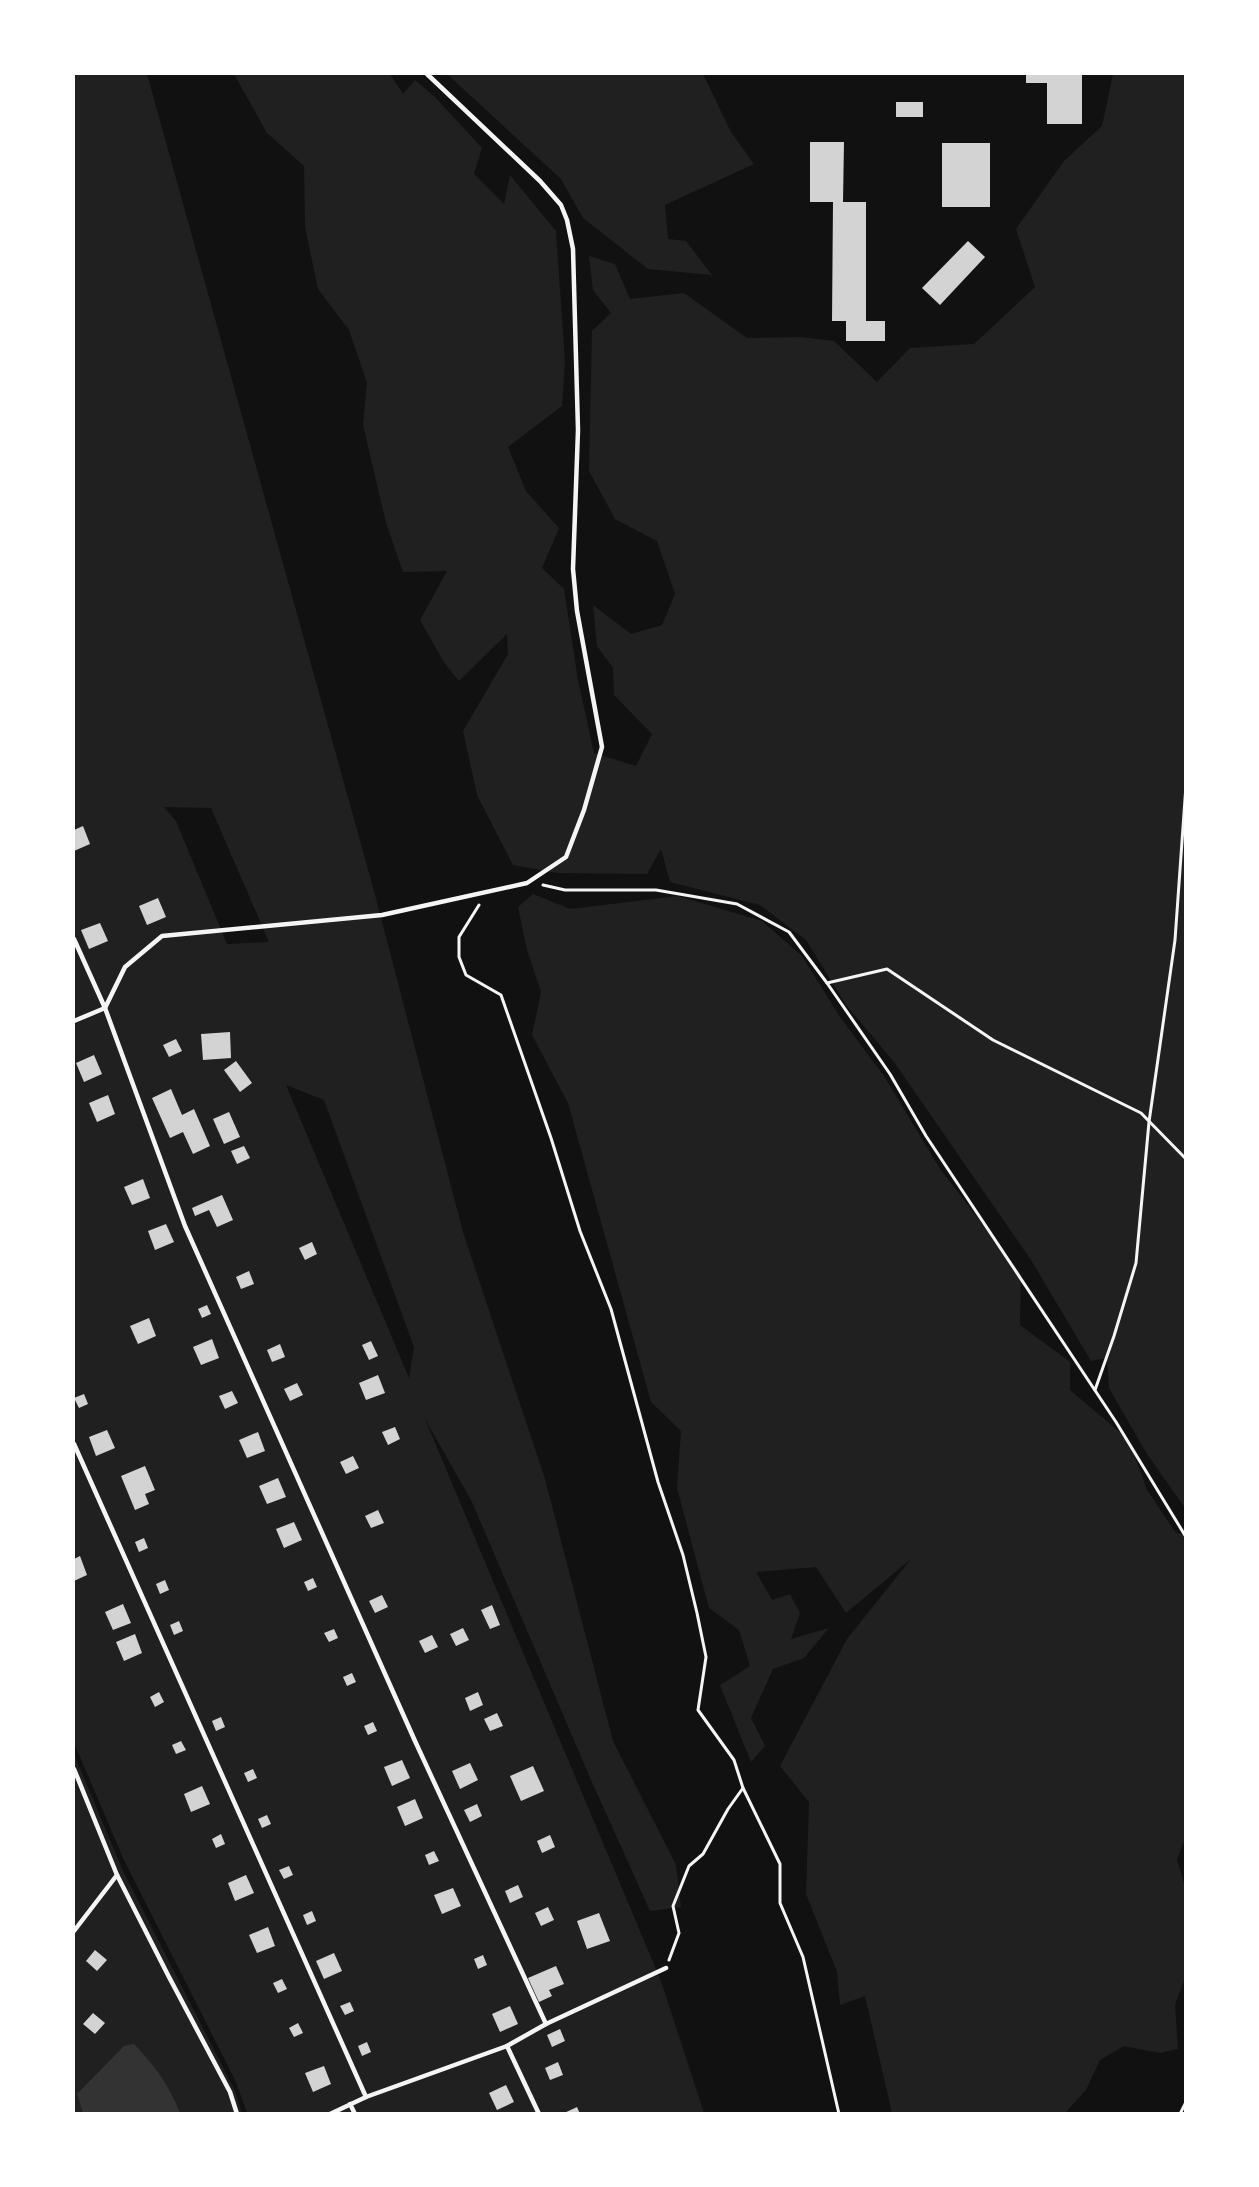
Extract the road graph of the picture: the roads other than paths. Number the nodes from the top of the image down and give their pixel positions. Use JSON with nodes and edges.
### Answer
{"nodes":[{"id":1,"x":427,"y":74,"type":"edge"},
{"id":2,"x":74,"y":939,"type":"edge"},
{"id":3,"x":105,"y":1008,"type":"junction"},
{"id":4,"x":74,"y":1021,"type":"edge"},
{"id":5,"x":74,"y":1444,"type":"edge"},
{"id":6,"x":74,"y":1769,"type":"edge"},
{"id":7,"x":117,"y":1875,"type":"junction"},
{"id":8,"x":74,"y":1931,"type":"edge"},
{"id":9,"x":666,"y":1968,"type":"road end"},
{"id":10,"x":546,"y":2024,"type":"junction"},
{"id":11,"x":507,"y":2046,"type":"junction"},
{"id":12,"x":366,"y":2097,"type":"junction"},
{"id":13,"x":350,"y":2104,"type":"junction"},
{"id":14,"x":237,"y":2114,"type":"edge"},
{"id":15,"x":330,"y":2114,"type":"edge"},
{"id":16,"x":355,"y":2114,"type":"edge"},
{"id":17,"x":539,"y":2114,"type":"edge"}],
"edges":[{"from":1,"to":3,"type":"lane"},
{"from":2,"to":3,"type":"lane"},
{"from":3,"to":4,"type":"lane"},
{"from":3,"to":10,"type":"lane"},
{"from":5,"to":12,"type":"lane"},
{"from":6,"to":7,"type":"lane"},
{"from":7,"to":8,"type":"lane"},
{"from":7,"to":14,"type":"lane"},
{"from":9,"to":10,"type":"lane"},
{"from":10,"to":11,"type":"lane"},
{"from":11,"to":12,"type":"lane"},
{"from":11,"to":17,"type":"lane"},
{"from":12,"to":13,"type":"lane"},
{"from":13,"to":15,"type":"lane"},
{"from":13,"to":16,"type":"lane"}]}
